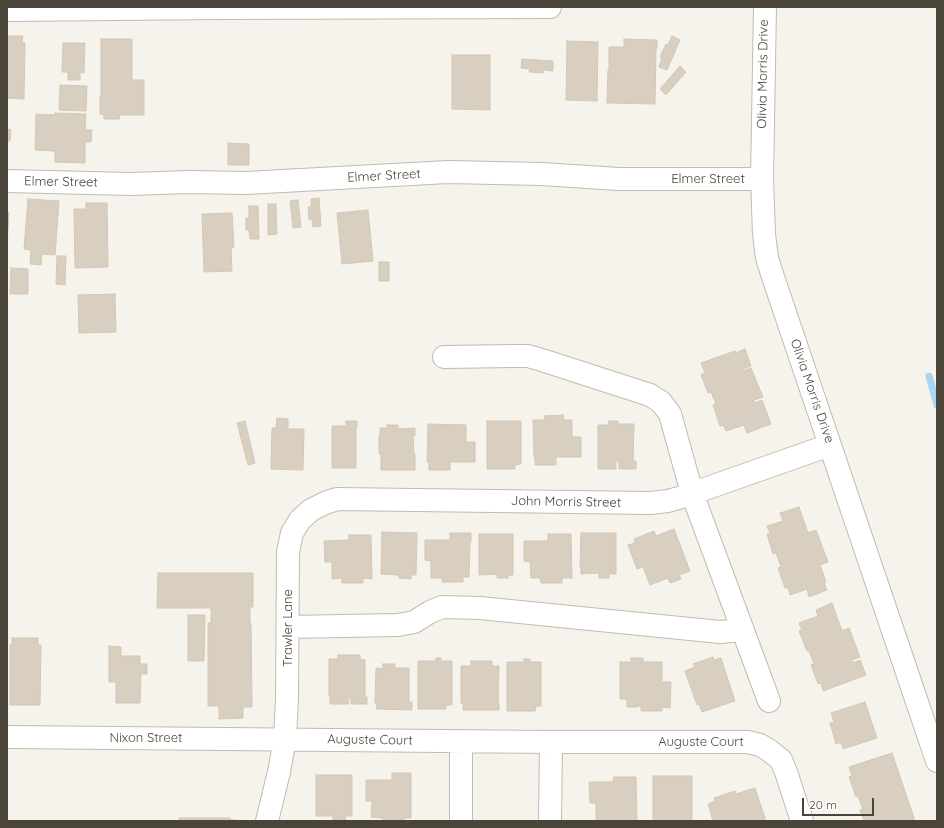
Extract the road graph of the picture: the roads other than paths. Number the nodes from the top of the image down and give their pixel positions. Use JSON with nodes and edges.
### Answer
{"nodes":[{"id":1,"x":550,"y":7,"type":"edge"},
{"id":2,"x":764,"y":7,"type":"edge"},
{"id":3,"x":7,"y":10,"type":"edge"},
{"id":4,"x":762,"y":179,"type":"junction"},
{"id":5,"x":7,"y":181,"type":"edge"},
{"id":6,"x":444,"y":357,"type":"dead end"},
{"id":7,"x":830,"y":445,"type":"junction"},
{"id":8,"x":692,"y":493,"type":"junction"},
{"id":9,"x":300,"y":520,"type":"joint"},
{"id":10,"x":288,"y":627,"type":"junction"},
{"id":11,"x":743,"y":630,"type":"junction"},
{"id":12,"x":769,"y":701,"type":"dead end"},
{"id":13,"x":7,"y":737,"type":"edge"},
{"id":14,"x":285,"y":739,"type":"junction"},
{"id":15,"x":461,"y":741,"type":"junction"},
{"id":16,"x":550,"y":742,"type":"junction"},
{"id":17,"x":937,"y":761,"type":"edge"},
{"id":18,"x":267,"y":821,"type":"edge"},
{"id":19,"x":461,"y":821,"type":"edge"},
{"id":20,"x":550,"y":821,"type":"edge"},
{"id":21,"x":802,"y":821,"type":"edge"}],
"edges":[{"from":1,"to":3,"type":"street"},
{"from":2,"to":4,"type":"street","name":"Olivia Morris Drive"},
{"from":4,"to":5,"type":"street","name":"Elmer Street"},
{"from":4,"to":7,"type":"street","name":"Olivia Morris Drive"},
{"from":6,"to":8,"type":"street"},
{"from":7,"to":8,"type":"street","name":"John Morris Street"},
{"from":7,"to":17,"type":"street","name":"Olivia Morris Drive"},
{"from":8,"to":9,"type":"street","name":"John Morris Street"},
{"from":8,"to":11,"type":"street"},
{"from":9,"to":10,"type":"street","name":"Trawler Lane"},
{"from":10,"to":11,"type":"street"},
{"from":10,"to":14,"type":"street","name":"Trawler Lane"},
{"from":11,"to":12,"type":"street"},
{"from":13,"to":14,"type":"street","name":"Nixon Street"},
{"from":14,"to":15,"type":"street","name":"Auguste Court"},
{"from":14,"to":18,"type":"street","name":"Trawler Lane"},
{"from":15,"to":16,"type":"street","name":"Auguste Court"},
{"from":15,"to":19,"type":"street"},
{"from":16,"to":20,"type":"street"},
{"from":16,"to":21,"type":"street","name":"Auguste Court"}]}
